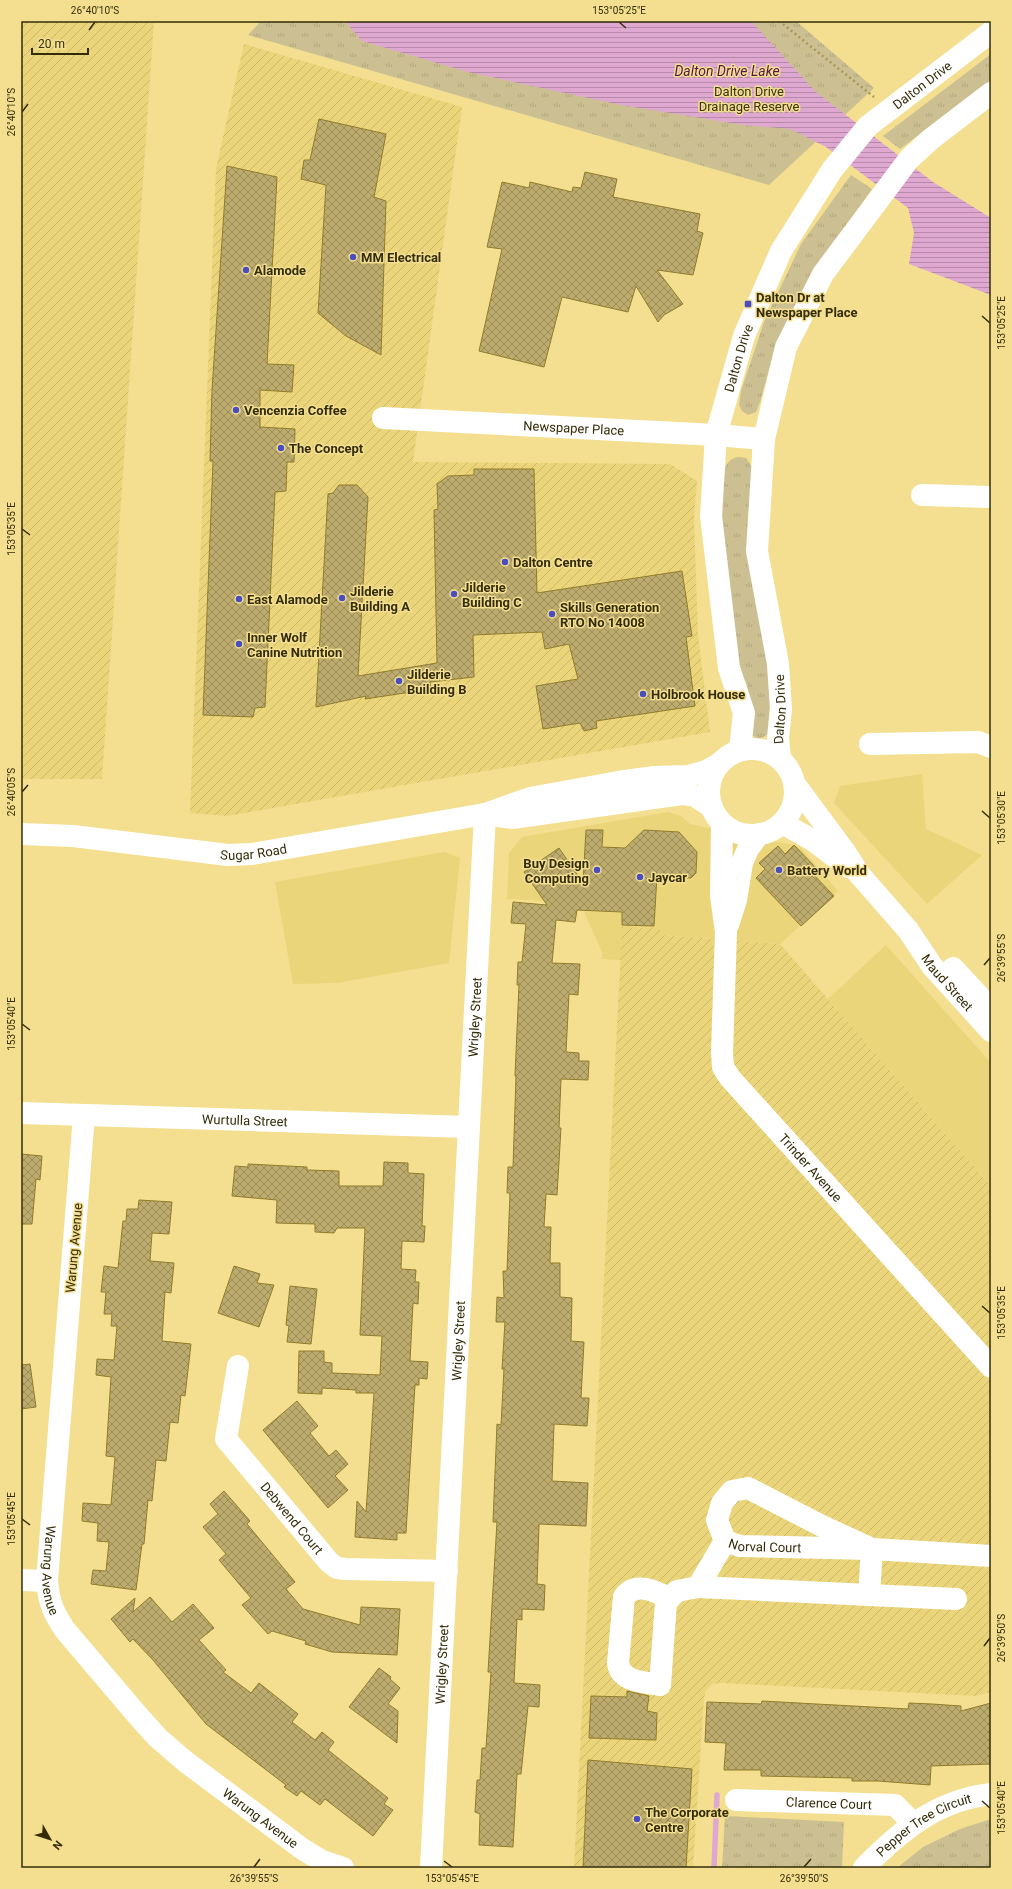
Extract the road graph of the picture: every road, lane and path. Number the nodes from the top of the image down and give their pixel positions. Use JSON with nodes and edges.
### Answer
{"nodes":[{"id":1,"x":779,"y":21,"type":"edge"},
{"id":2,"x":991,"y":32,"type":"edge"},
{"id":3,"x":991,"y":93,"type":"edge"},
{"id":4,"x":876,"y":99,"type":"dead end"},
{"id":5,"x":383,"y":418,"type":"dead end"},
{"id":6,"x":716,"y":435,"type":"junction"},
{"id":7,"x":764,"y":439,"type":"junction"},
{"id":8,"x":922,"y":495,"type":"dead end"},
{"id":9,"x":991,"y":497,"type":"edge"},
{"id":10,"x":870,"y":744,"type":"dead end"},
{"id":11,"x":991,"y":748,"type":"edge"},
{"id":12,"x":740,"y":750,"type":"junction"},
{"id":13,"x":780,"y":758,"type":"junction"},
{"id":14,"x":718,"y":764,"type":"junction"},
{"id":15,"x":794,"y":783,"type":"junction"},
{"id":16,"x":485,"y":814,"type":"junction"},
{"id":17,"x":717,"y":815,"type":"junction"},
{"id":18,"x":782,"y":823,"type":"junction"},
{"id":19,"x":21,"y":834,"type":"edge"},
{"id":20,"x":759,"y":834,"type":"junction"},
{"id":21,"x":859,"y":874,"type":"junction"},
{"id":22,"x":908,"y":930,"type":"junction"},
{"id":23,"x":726,"y":932,"type":"junction"},
{"id":24,"x":991,"y":1009,"type":"edge"},
{"id":25,"x":991,"y":1031,"type":"edge"},
{"id":26,"x":21,"y":1113,"type":"edge"},
{"id":27,"x":84,"y":1115,"type":"junction"},
{"id":28,"x":468,"y":1128,"type":"junction"},
{"id":29,"x":238,"y":1366,"type":"dead end"},
{"id":30,"x":991,"y":1367,"type":"edge"},
{"id":31,"x":725,"y":1541,"type":"junction"},
{"id":32,"x":872,"y":1549,"type":"junction"},
{"id":33,"x":991,"y":1556,"type":"edge"},
{"id":34,"x":447,"y":1571,"type":"junction"},
{"id":35,"x":21,"y":1580,"type":"edge"},
{"id":36,"x":47,"y":1581,"type":"junction"},
{"id":37,"x":698,"y":1587,"type":"junction"},
{"id":38,"x":869,"y":1595,"type":"junction"},
{"id":39,"x":669,"y":1598,"type":"dead end"},
{"id":40,"x":956,"y":1599,"type":"dead end"},
{"id":41,"x":991,"y":1794,"type":"edge"},
{"id":42,"x":736,"y":1800,"type":"dead end"},
{"id":43,"x":913,"y":1823,"type":"junction"},
{"id":44,"x":343,"y":1868,"type":"edge"},
{"id":45,"x":430,"y":1868,"type":"edge"},
{"id":46,"x":864,"y":1868,"type":"edge"}],
"edges":[{"from":1,"to":4,"type":"path"},
{"from":2,"to":6,"type":"street","name":"Dalton Drive"},
{"from":3,"to":7,"type":"street","name":"Dalton Drive"},
{"from":5,"to":6,"type":"street","name":"Newspaper Place"},
{"from":6,"to":7,"type":"street","name":"Newspaper Place"},
{"from":6,"to":12,"type":"street","name":"Dalton Drive"},
{"from":7,"to":13,"type":"street","name":"Dalton Drive"},
{"from":8,"to":9,"type":"street"},
{"from":10,"to":11,"type":"street"},
{"from":12,"to":13,"type":"street"},
{"from":12,"to":14,"type":"street"},
{"from":13,"to":15,"type":"street"},
{"from":14,"to":16,"type":"street"},
{"from":14,"to":17,"type":"street"},
{"from":15,"to":18,"type":"street"},
{"from":15,"to":21,"type":"street","name":"Maud Street"},
{"from":16,"to":17,"type":"street"},
{"from":16,"to":19,"type":"street","name":"Sugar Road"},
{"from":16,"to":28,"type":"street","name":"Wrigley Street"},
{"from":17,"to":20,"type":"street"},
{"from":17,"to":23,"type":"street","name":"Trinder Avenue"},
{"from":18,"to":20,"type":"street"},
{"from":18,"to":21,"type":"street","name":"Maud Street"},
{"from":20,"to":23,"type":"street","name":"Trinder Avenue"},
{"from":21,"to":22,"type":"street","name":"Maud Street"},
{"from":22,"to":24,"type":"street","name":"Maud Street"},
{"from":22,"to":25,"type":"street","name":"Maud Street"},
{"from":23,"to":30,"type":"street","name":"Trinder Avenue"},
{"from":26,"to":27,"type":"street","name":"Wurtulla Street"},
{"from":27,"to":28,"type":"street","name":"Wurtulla Street"},
{"from":27,"to":36,"type":"street","name":"Warung Avenue"},
{"from":28,"to":34,"type":"street","name":"Wrigley Street"},
{"from":29,"to":34,"type":"street","name":"Debwend Court"},
{"from":31,"to":32,"type":"street","name":"Norval Court"},
{"from":31,"to":32,"type":"street","name":"Norval Court"},
{"from":31,"to":37,"type":"street"},
{"from":32,"to":33,"type":"street","name":"Norval Court"},
{"from":32,"to":38,"type":"street"},
{"from":34,"to":45,"type":"street","name":"Wrigley Street"},
{"from":35,"to":36,"type":"street"},
{"from":36,"to":44,"type":"street","name":"Warung Avenue"},
{"from":37,"to":38,"type":"street"},
{"from":37,"to":39,"type":"street"},
{"from":38,"to":40,"type":"street"},
{"from":41,"to":43,"type":"street","name":"Pepper Tree Circuit"},
{"from":42,"to":43,"type":"street","name":"Clarence Court"},
{"from":43,"to":46,"type":"street","name":"Pepper Tree Circuit"}]}
